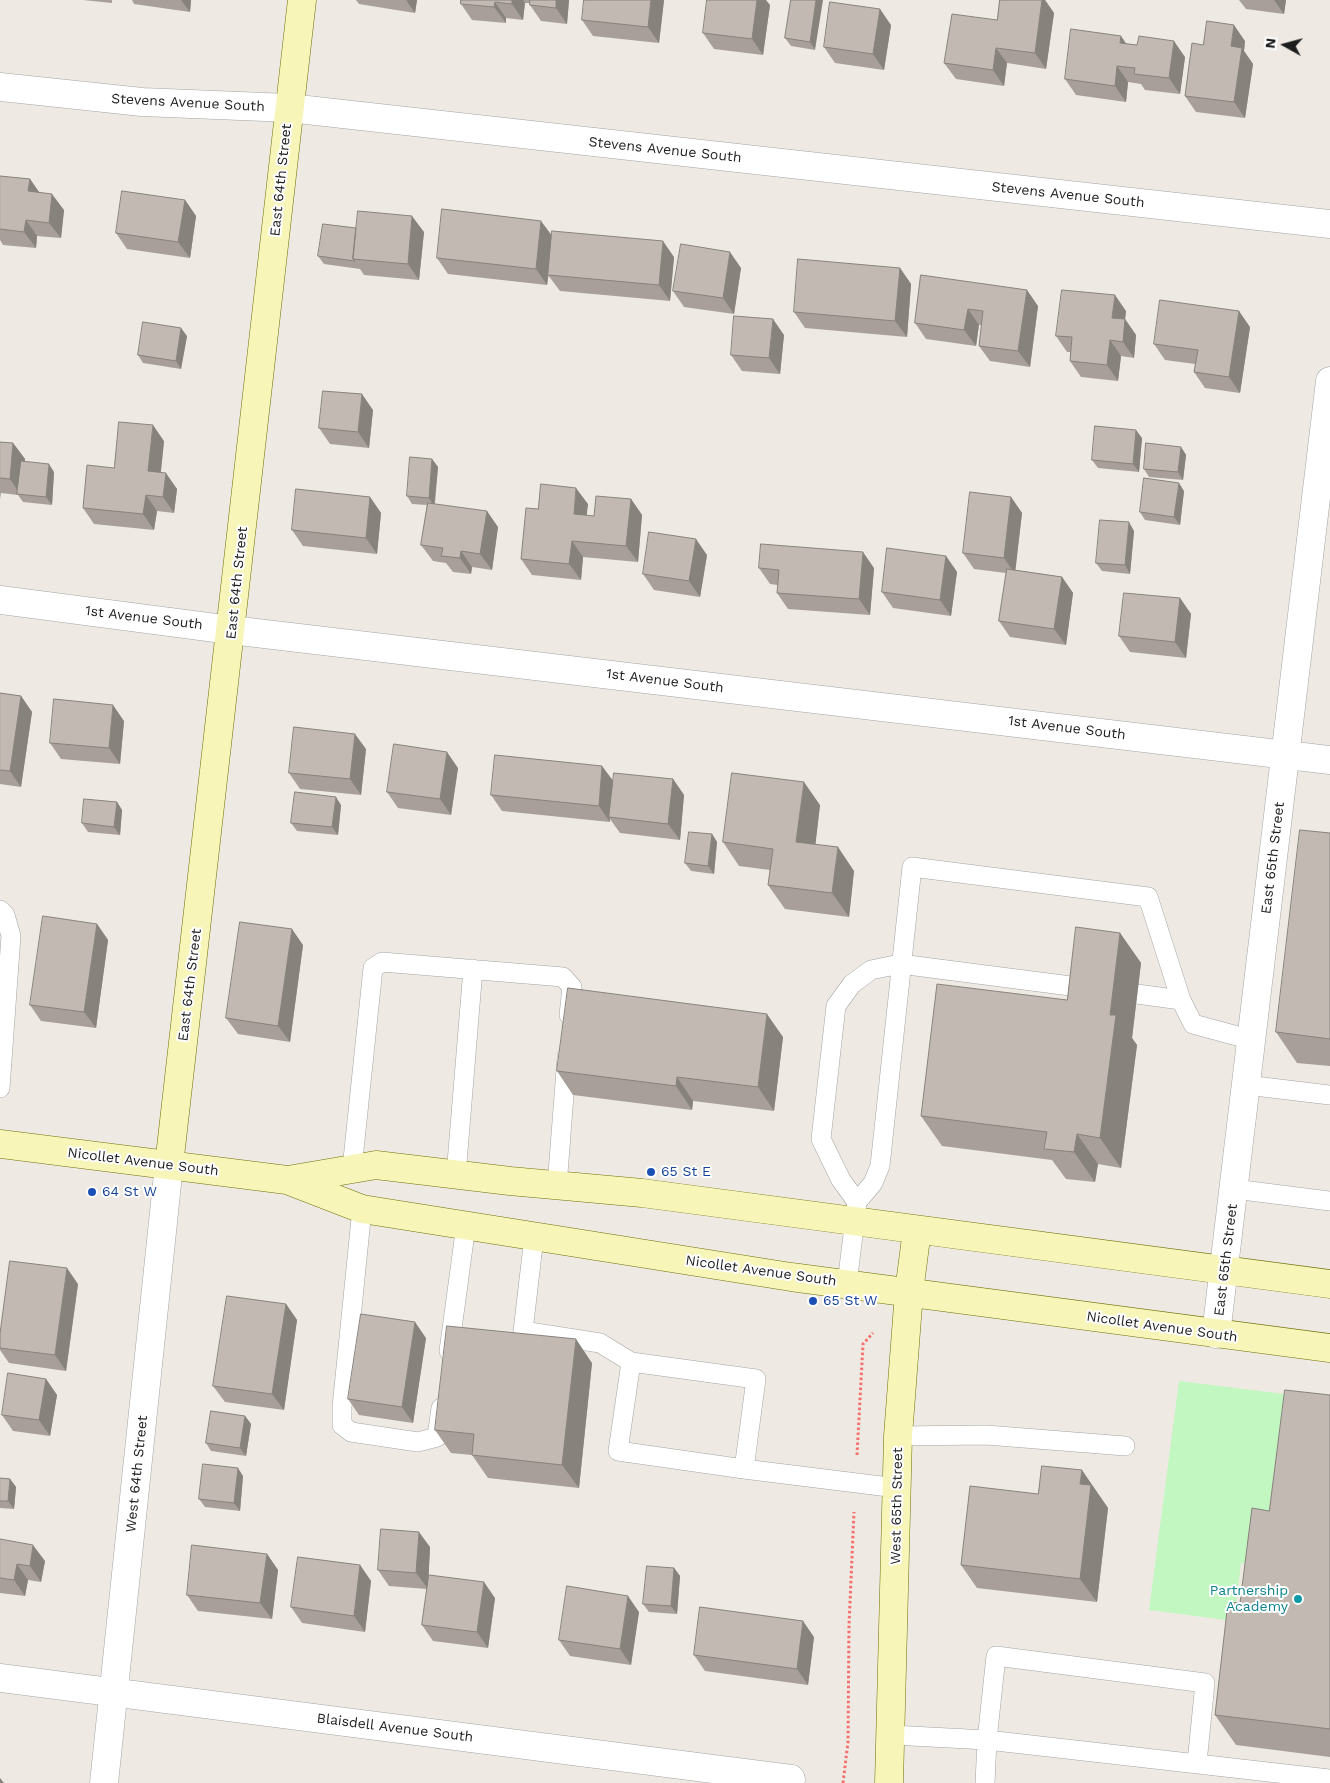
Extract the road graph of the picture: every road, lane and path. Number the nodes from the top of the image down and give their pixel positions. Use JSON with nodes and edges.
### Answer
{"nodes":[{"id":1,"x":302,"y":0,"type":"edge"},
{"id":2,"x":0,"y":88,"type":"edge"},
{"id":3,"x":290,"y":108,"type":"junction"},
{"id":4,"x":1330,"y":224,"type":"edge"},
{"id":5,"x":1330,"y":381,"type":"edge"},
{"id":6,"x":0,"y":600,"type":"edge"},
{"id":7,"x":231,"y":630,"type":"junction"},
{"id":8,"x":1286,"y":754,"type":"junction"},
{"id":9,"x":1330,"y":760,"type":"edge"},
{"id":10,"x":0,"y":910,"type":"edge"},
{"id":11,"x":900,"y":964,"type":"junction"},
{"id":12,"x":474,"y":968,"type":"junction"},
{"id":13,"x":1094,"y":989,"type":"edge"},
{"id":14,"x":1137,"y":994,"type":"dead end"},
{"id":15,"x":1181,"y":1000,"type":"junction"},
{"id":16,"x":1252,"y":1040,"type":"junction"},
{"id":17,"x":1246,"y":1085,"type":"junction"},
{"id":18,"x":0,"y":1088,"type":"edge"},
{"id":19,"x":1330,"y":1095,"type":"edge"},
{"id":20,"x":0,"y":1144,"type":"edge"},
{"id":21,"x":169,"y":1165,"type":"junction"},
{"id":22,"x":352,"y":1169,"type":"junction"},
{"id":23,"x":456,"y":1175,"type":"junction"},
{"id":24,"x":287,"y":1180,"type":"junction"},
{"id":25,"x":557,"y":1186,"type":"junction"},
{"id":26,"x":1234,"y":1189,"type":"junction"},
{"id":27,"x":1330,"y":1201,"type":"edge"},
{"id":28,"x":362,"y":1209,"type":"junction"},
{"id":29,"x":856,"y":1212,"type":"junction"},
{"id":30,"x":466,"y":1226,"type":"junction"},
{"id":31,"x":917,"y":1230,"type":"junction"},
{"id":32,"x":534,"y":1237,"type":"junction"},
{"id":33,"x":1224,"y":1270,"type":"junction"},
{"id":34,"x":847,"y":1284,"type":"junction"},
{"id":35,"x":1330,"y":1284,"type":"edge"},
{"id":36,"x":909,"y":1292,"type":"junction"},
{"id":37,"x":1216,"y":1334,"type":"junction"},
{"id":38,"x":863,"y":1344,"type":"dead end"},
{"id":39,"x":1330,"y":1348,"type":"edge"},
{"id":40,"x":631,"y":1362,"type":"junction"},
{"id":41,"x":446,"y":1371,"type":"edge"},
{"id":42,"x":443,"y":1390,"type":"edge"},
{"id":43,"x":898,"y":1436,"type":"junction"},
{"id":44,"x":1125,"y":1446,"type":"dead end"},
{"id":45,"x":744,"y":1469,"type":"junction"},
{"id":46,"x":856,"y":1483,"type":"junction"},
{"id":47,"x":897,"y":1488,"type":"junction"},
{"id":48,"x":0,"y":1678,"type":"edge"},
{"id":49,"x":114,"y":1692,"type":"junction"},
{"id":50,"x":892,"y":1735,"type":"junction"},
{"id":51,"x":986,"y":1740,"type":"junction"},
{"id":52,"x":1197,"y":1762,"type":"junction"},
{"id":53,"x":791,"y":1779,"type":"dead end"},
{"id":54,"x":1330,"y":1779,"type":"edge"},
{"id":55,"x":104,"y":1783,"type":"edge"},
{"id":56,"x":843,"y":1783,"type":"edge"},
{"id":57,"x":889,"y":1783,"type":"edge"},
{"id":58,"x":985,"y":1783,"type":"edge"}],
"edges":[{"from":1,"to":3,"type":"main road","name":"East 64th Street"},
{"from":2,"to":3,"type":"street","name":"Stevens Avenue South"},
{"from":3,"to":4,"type":"street","name":"Stevens Avenue South"},
{"from":3,"to":7,"type":"main road","name":"East 64th Street"},
{"from":5,"to":8,"type":"street","name":"East 65th Street"},
{"from":6,"to":7,"type":"street","name":"1st Avenue South"},
{"from":7,"to":8,"type":"street","name":"1st Avenue South"},
{"from":7,"to":21,"type":"main road","name":"East 64th Street"},
{"from":8,"to":9,"type":"street","name":"1st Avenue South"},
{"from":8,"to":16,"type":"street","name":"East 65th Street"},
{"from":10,"to":18,"type":"lane"},
{"from":11,"to":13,"type":"lane"},
{"from":11,"to":15,"type":"lane"},
{"from":11,"to":29,"type":"lane"},
{"from":11,"to":29,"type":"lane"},
{"from":12,"to":22,"type":"lane"},
{"from":12,"to":23,"type":"lane"},
{"from":12,"to":25,"type":"lane"},
{"from":14,"to":15,"type":"lane"},
{"from":15,"to":16,"type":"lane"},
{"from":16,"to":17,"type":"street","name":"East 65th Street"},
{"from":17,"to":19,"type":"lane"},
{"from":17,"to":26,"type":"street","name":"East 65th Street"},
{"from":20,"to":21,"type":"main road","name":"Nicollet Avenue South"},
{"from":21,"to":24,"type":"main road","name":"Nicollet Avenue South"},
{"from":21,"to":49,"type":"street","name":"West 64th Street"},
{"from":22,"to":23,"type":"main road","name":"Nicollet Avenue South"},
{"from":22,"to":24,"type":"main road","name":"Nicollet Avenue South"},
{"from":23,"to":25,"type":"main road","name":"Nicollet Avenue South"},
{"from":24,"to":28,"type":"main road","name":"Nicollet Avenue South"},
{"from":25,"to":29,"type":"main road","name":"Nicollet Avenue South"},
{"from":26,"to":27,"type":"lane"},
{"from":26,"to":33,"type":"street","name":"East 65th Street"},
{"from":28,"to":30,"type":"main road","name":"Nicollet Avenue South"},
{"from":28,"to":42,"type":"lane"},
{"from":29,"to":31,"type":"main road","name":"Nicollet Avenue South"},
{"from":29,"to":34,"type":"lane"},
{"from":30,"to":32,"type":"main road","name":"Nicollet Avenue South"},
{"from":30,"to":41,"type":"lane"},
{"from":31,"to":33,"type":"main road","name":"Nicollet Avenue South"},
{"from":31,"to":36,"type":"main road","name":"West 65th Street"},
{"from":32,"to":34,"type":"main road","name":"Nicollet Avenue South"},
{"from":32,"to":40,"type":"lane"},
{"from":33,"to":35,"type":"main road","name":"Nicollet Avenue South"},
{"from":33,"to":37,"type":"street","name":"East 65th Street"},
{"from":34,"to":36,"type":"main road","name":"Nicollet Avenue South"},
{"from":36,"to":37,"type":"main road","name":"Nicollet Avenue South"},
{"from":36,"to":43,"type":"main road","name":"West 65th Street"},
{"from":37,"to":39,"type":"main road","name":"Nicollet Avenue South"},
{"from":38,"to":46,"type":"path"},
{"from":40,"to":45,"type":"lane"},
{"from":40,"to":45,"type":"lane"},
{"from":43,"to":44,"type":"lane"},
{"from":43,"to":47,"type":"main road","name":"West 65th Street"},
{"from":45,"to":46,"type":"lane"},
{"from":46,"to":47,"type":"lane"},
{"from":46,"to":56,"type":"path"},
{"from":47,"to":50,"type":"main road","name":"West 65th Street"},
{"from":48,"to":49,"type":"street","name":"Blaisdell Avenue South"},
{"from":49,"to":53,"type":"street","name":"Blaisdell Avenue South"},
{"from":49,"to":55,"type":"street","name":"West 64th Street"},
{"from":50,"to":51,"type":"lane"},
{"from":50,"to":57,"type":"main road","name":"West 65th Street"},
{"from":51,"to":52,"type":"lane"},
{"from":51,"to":52,"type":"lane"},
{"from":51,"to":58,"type":"lane"},
{"from":52,"to":54,"type":"lane"}]}
